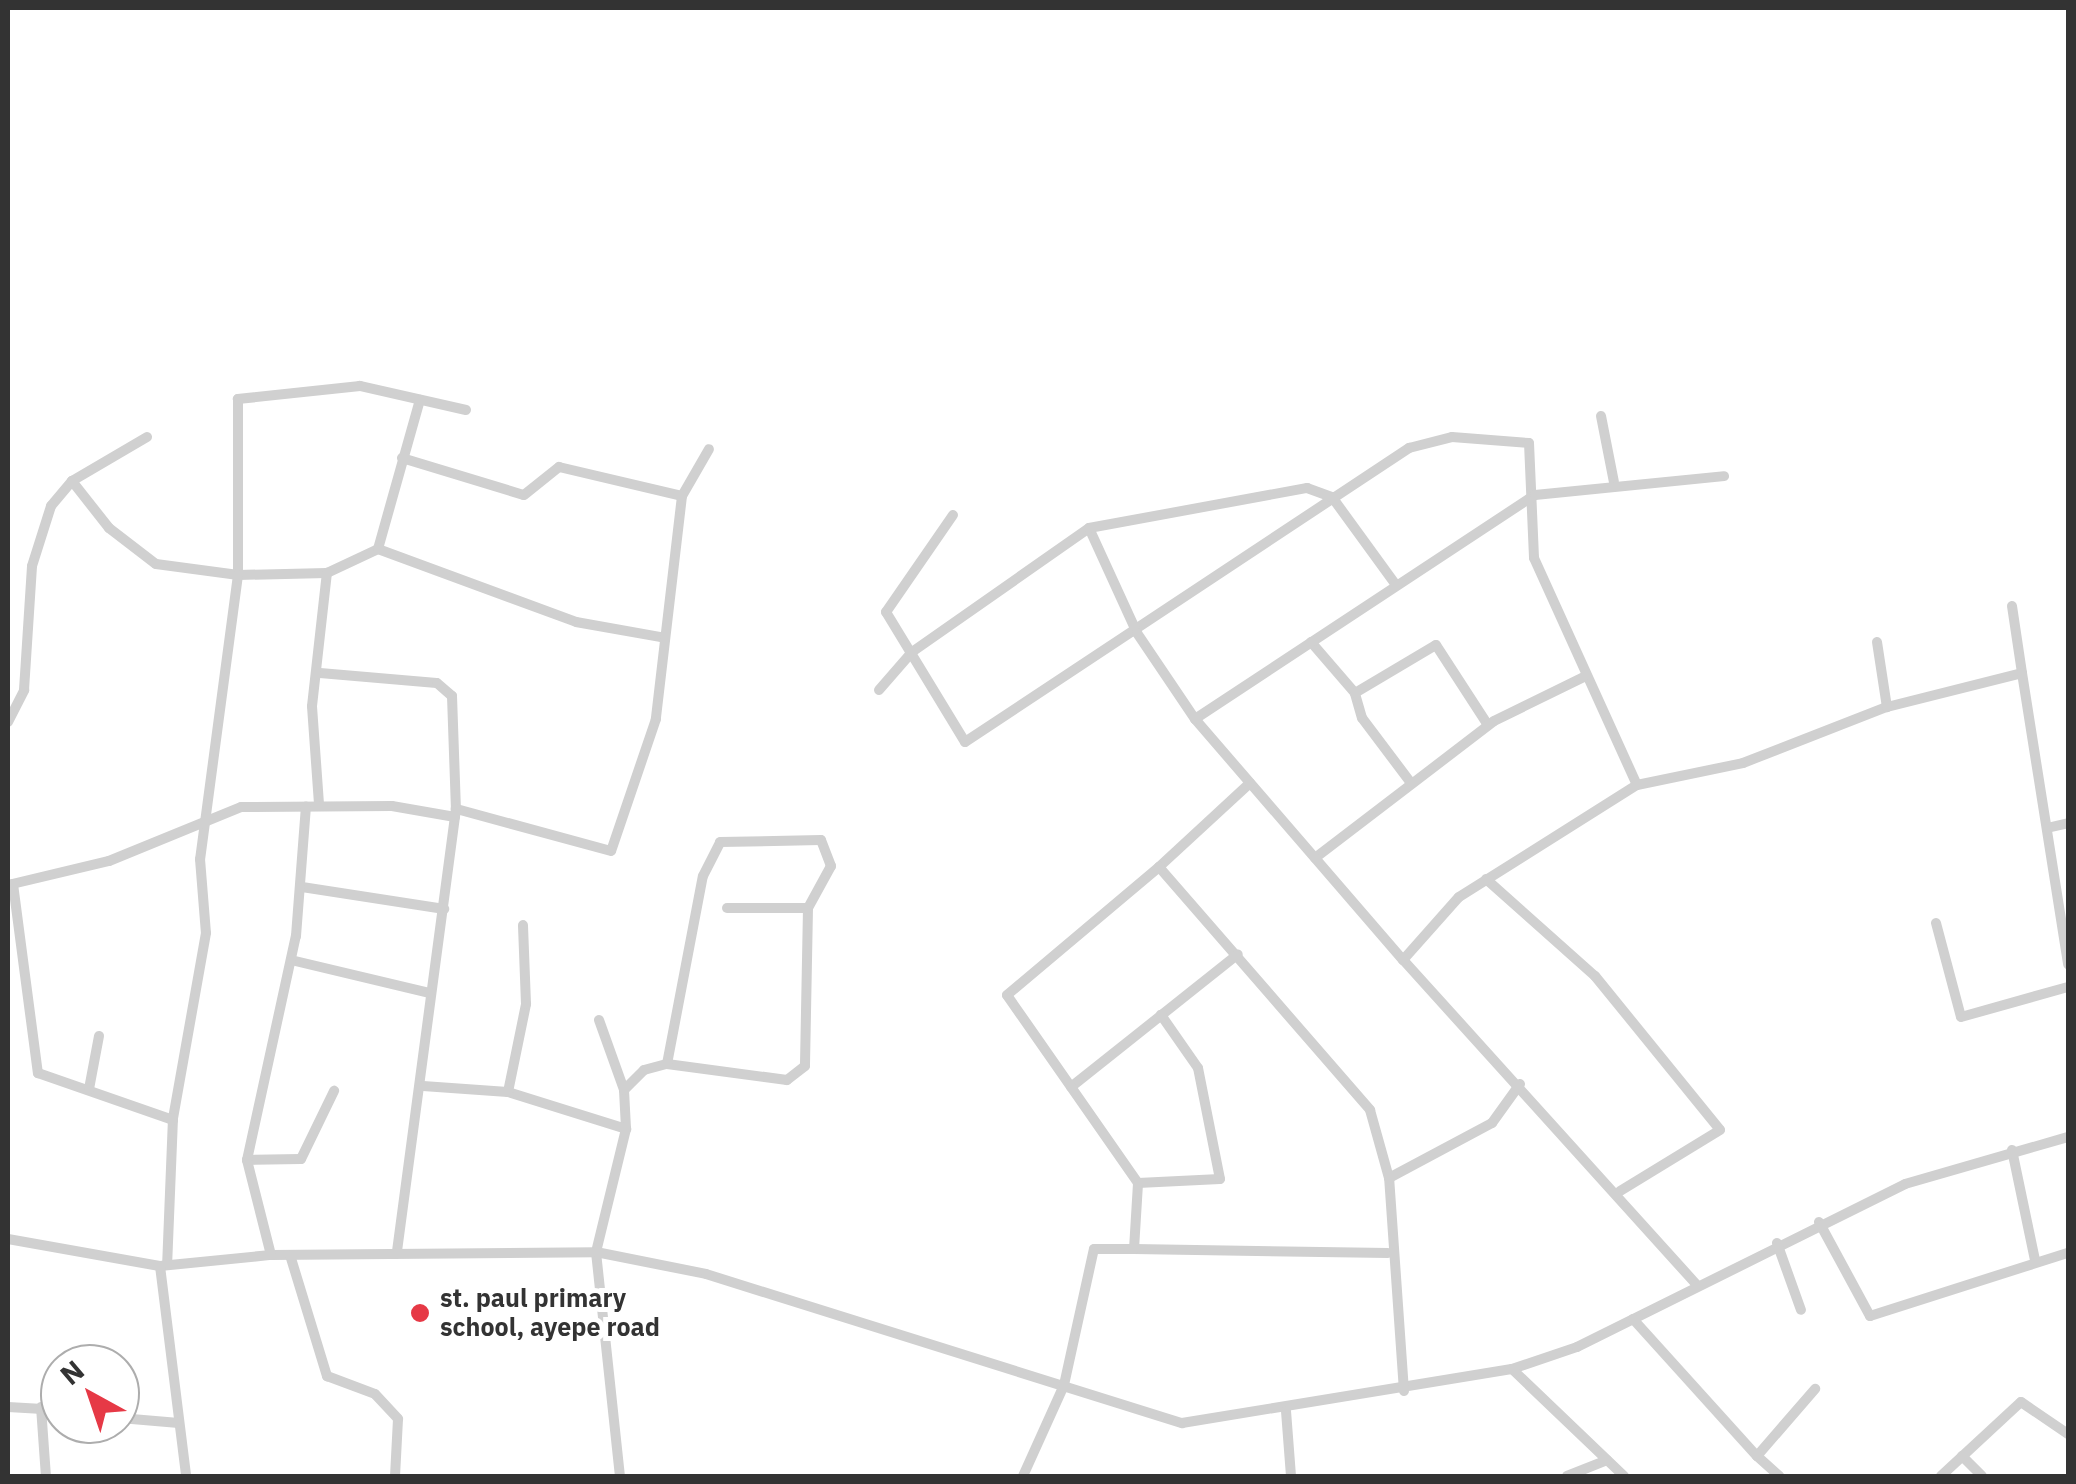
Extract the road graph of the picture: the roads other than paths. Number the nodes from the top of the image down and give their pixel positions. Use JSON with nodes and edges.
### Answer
{"nodes":[{"id":1,"x":420,"y":400,"type":"junction"},
{"id":2,"x":466,"y":410,"type":"dead end"},
{"id":3,"x":1600,"y":416,"type":"dead end"},
{"id":4,"x":148,"y":437,"type":"dead end"},
{"id":5,"x":709,"y":450,"type":"dead end"},
{"id":6,"x":402,"y":458,"type":"junction"},
{"id":7,"x":1724,"y":476,"type":"dead end"},
{"id":8,"x":72,"y":481,"type":"junction"},
{"id":9,"x":1614,"y":482,"type":"junction"},
{"id":10,"x":1535,"y":495,"type":"junction"},
{"id":11,"x":682,"y":496,"type":"junction"},
{"id":12,"x":1332,"y":497,"type":"junction"},
{"id":13,"x":952,"y":515,"type":"dead end"},
{"id":14,"x":1088,"y":528,"type":"junction"},
{"id":15,"x":378,"y":549,"type":"junction"},
{"id":16,"x":328,"y":572,"type":"junction"},
{"id":17,"x":238,"y":575,"type":"junction"},
{"id":18,"x":1396,"y":585,"type":"junction"},
{"id":19,"x":2012,"y":606,"type":"dead end"},
{"id":20,"x":1137,"y":633,"type":"junction"},
{"id":21,"x":660,"y":637,"type":"junction"},
{"id":22,"x":1311,"y":642,"type":"junction"},
{"id":23,"x":1877,"y":642,"type":"dead end"},
{"id":24,"x":912,"y":652,"type":"junction"},
{"id":25,"x":320,"y":672,"type":"junction"},
{"id":26,"x":2022,"y":673,"type":"junction"},
{"id":27,"x":1584,"y":677,"type":"junction"},
{"id":28,"x":879,"y":690,"type":"dead end"},
{"id":29,"x":1355,"y":692,"type":"junction"},
{"id":30,"x":1887,"y":707,"type":"junction"},
{"id":31,"x":1195,"y":719,"type":"junction"},
{"id":32,"x":8,"y":722,"type":"edge"},
{"id":33,"x":1488,"y":725,"type":"junction"},
{"id":34,"x":1250,"y":782,"type":"junction"},
{"id":35,"x":1412,"y":783,"type":"junction"},
{"id":36,"x":1637,"y":785,"type":"junction"},
{"id":37,"x":319,"y":804,"type":"junction"},
{"id":38,"x":306,"y":806,"type":"junction"},
{"id":39,"x":456,"y":813,"type":"junction"},
{"id":40,"x":210,"y":816,"type":"junction"},
{"id":41,"x":2068,"y":824,"type":"edge"},
{"id":42,"x":2046,"y":828,"type":"junction"},
{"id":43,"x":1315,"y":858,"type":"junction"},
{"id":44,"x":1159,"y":867,"type":"junction"},
{"id":45,"x":1486,"y":880,"type":"junction"},
{"id":46,"x":10,"y":884,"type":"edge"},
{"id":47,"x":302,"y":887,"type":"junction"},
{"id":48,"x":444,"y":908,"type":"junction"},
{"id":49,"x":727,"y":908,"type":"dead end"},
{"id":50,"x":808,"y":908,"type":"junction"},
{"id":51,"x":1936,"y":923,"type":"dead end"},
{"id":52,"x":523,"y":924,"type":"dead end"},
{"id":53,"x":2064,"y":933,"type":"edge"},
{"id":54,"x":1238,"y":954,"type":"junction"},
{"id":55,"x":291,"y":960,"type":"junction"},
{"id":56,"x":1403,"y":960,"type":"junction"},
{"id":57,"x":2068,"y":964,"type":"edge"},
{"id":58,"x":2068,"y":987,"type":"edge"},
{"id":59,"x":430,"y":993,"type":"junction"},
{"id":60,"x":1161,"y":1015,"type":"junction"},
{"id":61,"x":599,"y":1020,"type":"dead end"},
{"id":62,"x":99,"y":1036,"type":"dead end"},
{"id":63,"x":666,"y":1064,"type":"junction"},
{"id":64,"x":1520,"y":1084,"type":"junction"},
{"id":65,"x":423,"y":1086,"type":"junction"},
{"id":66,"x":1071,"y":1087,"type":"junction"},
{"id":67,"x":89,"y":1089,"type":"junction"},
{"id":68,"x":334,"y":1090,"type":"dead end"},
{"id":69,"x":624,"y":1090,"type":"junction"},
{"id":70,"x":508,"y":1092,"type":"junction"},
{"id":71,"x":172,"y":1120,"type":"junction"},
{"id":72,"x":626,"y":1130,"type":"junction"},
{"id":73,"x":2068,"y":1137,"type":"edge"},
{"id":74,"x":2012,"y":1150,"type":"junction"},
{"id":75,"x":246,"y":1160,"type":"junction"},
{"id":76,"x":1389,"y":1178,"type":"junction"},
{"id":77,"x":1138,"y":1184,"type":"junction"},
{"id":78,"x":1620,"y":1191,"type":"junction"},
{"id":79,"x":1819,"y":1222,"type":"junction"},
{"id":80,"x":8,"y":1239,"type":"edge"},
{"id":81,"x":1776,"y":1244,"type":"junction"},
{"id":82,"x":1134,"y":1250,"type":"junction"},
{"id":83,"x":596,"y":1252,"type":"junction"},
{"id":84,"x":1388,"y":1253,"type":"junction"},
{"id":85,"x":2068,"y":1253,"type":"edge"},
{"id":86,"x":396,"y":1254,"type":"junction"},
{"id":87,"x":290,"y":1255,"type":"junction"},
{"id":88,"x":271,"y":1256,"type":"junction"},
{"id":89,"x":2034,"y":1260,"type":"junction"},
{"id":90,"x":163,"y":1266,"type":"junction"},
{"id":91,"x":1696,"y":1284,"type":"junction"},
{"id":92,"x":1801,"y":1310,"type":"dead end"},
{"id":93,"x":1633,"y":1319,"type":"junction"},
{"id":94,"x":1512,"y":1368,"type":"junction"},
{"id":95,"x":1064,"y":1386,"type":"junction"},
{"id":96,"x":1815,"y":1389,"type":"dead end"},
{"id":97,"x":1404,"y":1392,"type":"junction"},
{"id":98,"x":8,"y":1407,"type":"edge"},
{"id":99,"x":40,"y":1407,"type":"edge"},
{"id":100,"x":1286,"y":1410,"type":"junction"},
{"id":101,"x":140,"y":1420,"type":"edge"},
{"id":102,"x":179,"y":1423,"type":"junction"},
{"id":103,"x":2068,"y":1434,"type":"edge"},
{"id":104,"x":44,"y":1444,"type":"edge"},
{"id":105,"x":1756,"y":1456,"type":"junction"},
{"id":106,"x":1962,"y":1456,"type":"junction"},
{"id":107,"x":1607,"y":1460,"type":"junction"},
{"id":108,"x":46,"y":1476,"type":"edge"},
{"id":109,"x":186,"y":1476,"type":"edge"},
{"id":110,"x":395,"y":1476,"type":"edge"},
{"id":111,"x":620,"y":1476,"type":"edge"},
{"id":112,"x":1023,"y":1476,"type":"edge"},
{"id":113,"x":1291,"y":1476,"type":"edge"},
{"id":114,"x":1567,"y":1476,"type":"edge"},
{"id":115,"x":1624,"y":1476,"type":"edge"},
{"id":116,"x":1779,"y":1476,"type":"edge"},
{"id":117,"x":1941,"y":1476,"type":"edge"},
{"id":118,"x":1982,"y":1476,"type":"edge"}],
"edges":[{"from":1,"to":2,"type":"street"},
{"from":1,"to":6,"type":"street"},
{"from":1,"to":17,"type":"street"},
{"from":3,"to":9,"type":"street"},
{"from":4,"to":8,"type":"street"},
{"from":5,"to":11,"type":"street"},
{"from":6,"to":11,"type":"street"},
{"from":6,"to":15,"type":"street"},
{"from":7,"to":9,"type":"street"},
{"from":8,"to":17,"type":"street"},
{"from":8,"to":32,"type":"street"},
{"from":9,"to":10,"type":"street"},
{"from":10,"to":12,"type":"street"},
{"from":10,"to":18,"type":"street"},
{"from":10,"to":27,"type":"street"},
{"from":11,"to":21,"type":"street"},
{"from":12,"to":14,"type":"street"},
{"from":12,"to":18,"type":"street"},
{"from":12,"to":20,"type":"street"},
{"from":13,"to":24,"type":"street"},
{"from":14,"to":20,"type":"street"},
{"from":14,"to":24,"type":"street"},
{"from":15,"to":16,"type":"street"},
{"from":15,"to":21,"type":"street"},
{"from":16,"to":17,"type":"street"},
{"from":16,"to":25,"type":"street"},
{"from":17,"to":40,"type":"street"},
{"from":18,"to":22,"type":"street"},
{"from":19,"to":26,"type":"street"},
{"from":20,"to":24,"type":"street"},
{"from":20,"to":31,"type":"street"},
{"from":21,"to":39,"type":"street"},
{"from":22,"to":29,"type":"street"},
{"from":22,"to":31,"type":"street"},
{"from":23,"to":30,"type":"street"},
{"from":24,"to":28,"type":"street"},
{"from":25,"to":37,"type":"street"},
{"from":25,"to":39,"type":"street"},
{"from":26,"to":30,"type":"street"},
{"from":26,"to":42,"type":"street"},
{"from":27,"to":33,"type":"street"},
{"from":27,"to":36,"type":"street"},
{"from":29,"to":33,"type":"street"},
{"from":29,"to":35,"type":"street"},
{"from":30,"to":36,"type":"street"},
{"from":31,"to":34,"type":"street"},
{"from":33,"to":35,"type":"street"},
{"from":34,"to":43,"type":"street"},
{"from":34,"to":44,"type":"street"},
{"from":35,"to":43,"type":"street"},
{"from":36,"to":45,"type":"street"},
{"from":37,"to":38,"type":"street"},
{"from":37,"to":39,"type":"street"},
{"from":38,"to":40,"type":"street"},
{"from":38,"to":47,"type":"street"},
{"from":39,"to":48,"type":"street"},
{"from":40,"to":46,"type":"street"},
{"from":40,"to":71,"type":"street"},
{"from":41,"to":42,"type":"street"},
{"from":42,"to":53,"type":"street"},
{"from":43,"to":56,"type":"street"},
{"from":44,"to":54,"type":"street"},
{"from":44,"to":66,"type":"street"},
{"from":45,"to":56,"type":"street"},
{"from":45,"to":78,"type":"street"},
{"from":46,"to":67,"type":"street"},
{"from":47,"to":48,"type":"street"},
{"from":47,"to":55,"type":"street"},
{"from":48,"to":59,"type":"street"},
{"from":49,"to":50,"type":"street"},
{"from":50,"to":63,"type":"street"},
{"from":50,"to":63,"type":"street"},
{"from":51,"to":58,"type":"street"},
{"from":52,"to":70,"type":"street"},
{"from":53,"to":57,"type":"street"},
{"from":54,"to":60,"type":"street"},
{"from":54,"to":76,"type":"street"},
{"from":55,"to":59,"type":"street"},
{"from":55,"to":75,"type":"street"},
{"from":56,"to":64,"type":"street"},
{"from":59,"to":65,"type":"street"},
{"from":60,"to":66,"type":"street"},
{"from":60,"to":77,"type":"street"},
{"from":61,"to":69,"type":"street"},
{"from":62,"to":67,"type":"street"},
{"from":63,"to":69,"type":"street"},
{"from":64,"to":76,"type":"street"},
{"from":64,"to":78,"type":"street"},
{"from":65,"to":70,"type":"street"},
{"from":65,"to":86,"type":"street"},
{"from":66,"to":77,"type":"street"},
{"from":67,"to":71,"type":"street"},
{"from":68,"to":75,"type":"street"},
{"from":69,"to":72,"type":"street"},
{"from":70,"to":72,"type":"street"},
{"from":71,"to":90,"type":"street"},
{"from":72,"to":83,"type":"street"},
{"from":73,"to":74,"type":"street"},
{"from":74,"to":79,"type":"street"},
{"from":74,"to":89,"type":"street"},
{"from":75,"to":88,"type":"street"},
{"from":76,"to":84,"type":"street"},
{"from":77,"to":82,"type":"street"},
{"from":78,"to":91,"type":"street"},
{"from":79,"to":81,"type":"street"},
{"from":79,"to":89,"type":"street"},
{"from":80,"to":90,"type":"street"},
{"from":81,"to":91,"type":"street"},
{"from":81,"to":92,"type":"street"},
{"from":82,"to":84,"type":"street"},
{"from":82,"to":95,"type":"street"},
{"from":83,"to":86,"type":"street"},
{"from":83,"to":95,"type":"street"},
{"from":83,"to":111,"type":"street"},
{"from":84,"to":97,"type":"street"},
{"from":85,"to":89,"type":"street"},
{"from":86,"to":87,"type":"street"},
{"from":87,"to":88,"type":"street"},
{"from":87,"to":110,"type":"street"},
{"from":88,"to":90,"type":"street"},
{"from":90,"to":102,"type":"street"},
{"from":91,"to":93,"type":"street"},
{"from":93,"to":94,"type":"street"},
{"from":93,"to":105,"type":"street"},
{"from":94,"to":97,"type":"street"},
{"from":94,"to":107,"type":"street"},
{"from":95,"to":100,"type":"street"},
{"from":95,"to":112,"type":"street"},
{"from":96,"to":105,"type":"street"},
{"from":97,"to":100,"type":"street"},
{"from":98,"to":99,"type":"street"},
{"from":100,"to":113,"type":"street"},
{"from":101,"to":102,"type":"street"},
{"from":102,"to":109,"type":"street"},
{"from":103,"to":106,"type":"street"},
{"from":104,"to":108,"type":"street"},
{"from":105,"to":116,"type":"street"},
{"from":106,"to":117,"type":"street"},
{"from":106,"to":118,"type":"street"},
{"from":107,"to":114,"type":"street"},
{"from":107,"to":115,"type":"street"}]}
